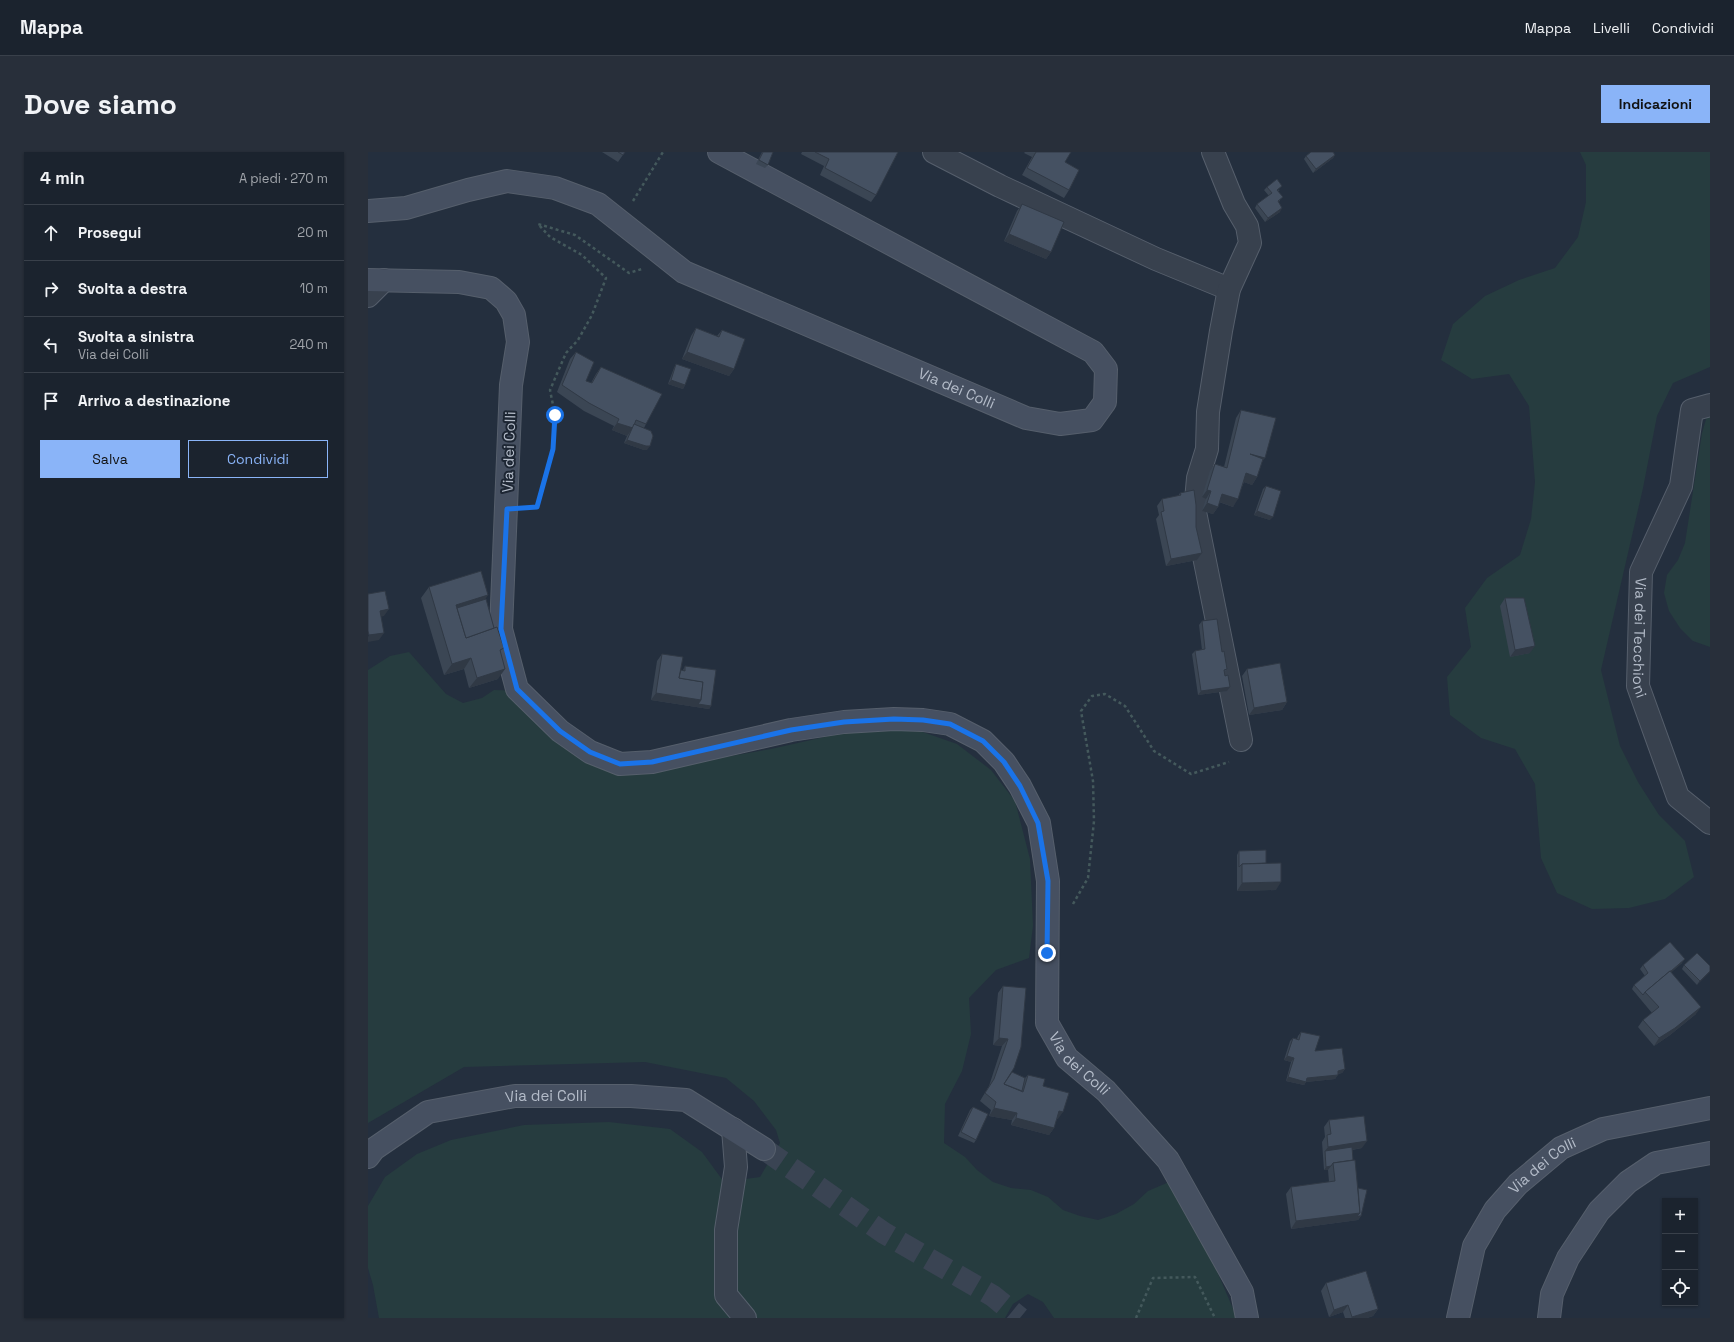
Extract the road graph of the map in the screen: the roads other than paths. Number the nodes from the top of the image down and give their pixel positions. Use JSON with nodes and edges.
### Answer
{"nodes":[{"id":1,"x":719,"y":152,"type":"edge"},
{"id":2,"x":934,"y":152,"type":"edge"},
{"id":3,"x":1213,"y":152,"type":"edge"},
{"id":4,"x":368,"y":211,"type":"edge"},
{"id":5,"x":376,"y":280,"type":"edge"},
{"id":6,"x":1229,"y":289,"type":"junction"},
{"id":7,"x":368,"y":296,"type":"edge"},
{"id":8,"x":1710,"y":405,"type":"edge"},
{"id":9,"x":1242,"y":740,"type":"road end"},
{"id":10,"x":1710,"y":823,"type":"edge"},
{"id":11,"x":1710,"y":1108,"type":"edge"},
{"id":12,"x":733,"y":1129,"type":"junction"},
{"id":13,"x":764,"y":1149,"type":"tunnel mouth"},
{"id":14,"x":1710,"y":1153,"type":"edge"},
{"id":15,"x":368,"y":1157,"type":"edge"},
{"id":16,"x":746,"y":1318,"type":"edge"},
{"id":17,"x":1248,"y":1318,"type":"edge"},
{"id":18,"x":1458,"y":1318,"type":"edge"},
{"id":19,"x":1549,"y":1318,"type":"edge"}],
"edges":[{"from":1,"to":4,"type":"street","name":"Via dei Colli"},
{"from":2,"to":6,"type":"street"},
{"from":3,"to":6,"type":"street"},
{"from":5,"to":7,"type":"street"},
{"from":5,"to":17,"type":"street","name":"Via dei Colli"},
{"from":6,"to":9,"type":"street"},
{"from":8,"to":10,"type":"street","name":"Via dei Tecchioni"},
{"from":11,"to":18,"type":"street","name":"Via dei Colli"},
{"from":12,"to":13,"type":"street","name":"Via dei Colli"},
{"from":12,"to":15,"type":"street","name":"Via dei Colli"},
{"from":12,"to":16,"type":"street"},
{"from":14,"to":19,"type":"street"}]}
